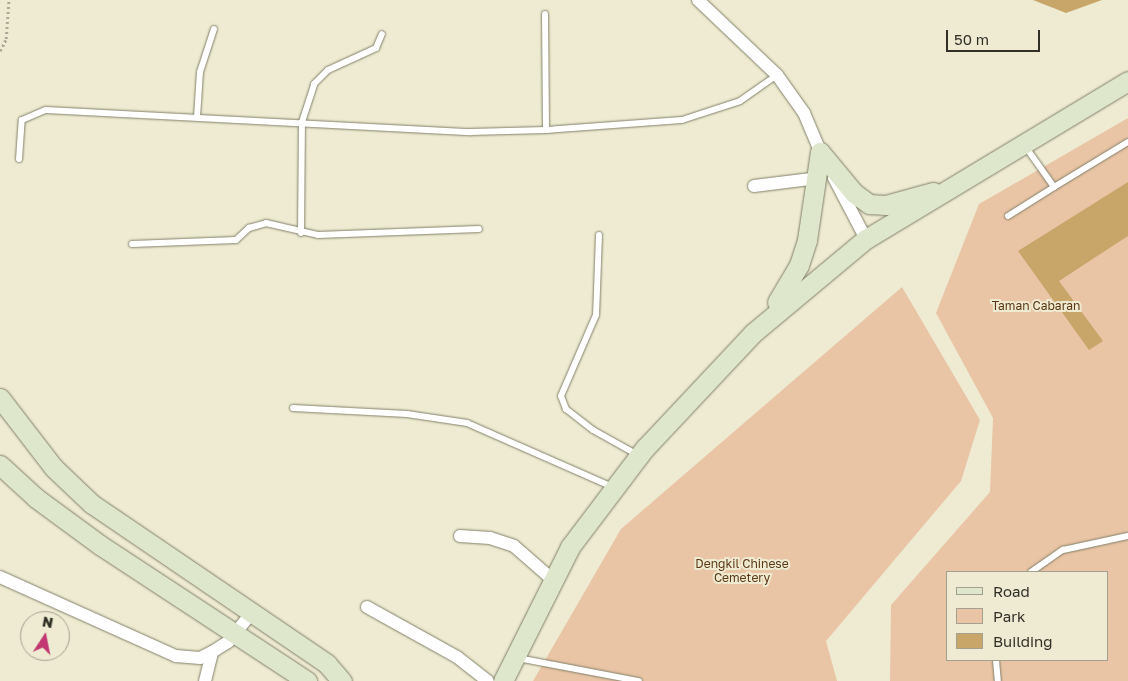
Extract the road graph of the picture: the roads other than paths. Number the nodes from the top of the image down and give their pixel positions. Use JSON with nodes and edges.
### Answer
{"nodes":[{"id":1,"x":698,"y":0,"type":"edge"},
{"id":2,"x":545,"y":14,"type":"dead end"},
{"id":3,"x":214,"y":29,"type":"dead end"},
{"id":4,"x":382,"y":34,"type":"dead end"},
{"id":5,"x":777,"y":75,"type":"junction"},
{"id":6,"x":1128,"y":81,"type":"edge"},
{"id":7,"x":198,"y":117,"type":"junction"},
{"id":8,"x":302,"y":122,"type":"junction"},
{"id":9,"x":546,"y":130,"type":"junction"},
{"id":10,"x":1128,"y":142,"type":"edge"},
{"id":11,"x":1024,"y":144,"type":"junction"},
{"id":12,"x":820,"y":152,"type":"junction"},
{"id":13,"x":19,"y":158,"type":"dead end"},
{"id":14,"x":818,"y":178,"type":"junction"},
{"id":15,"x":754,"y":186,"type":"dead end"},
{"id":16,"x":1054,"y":186,"type":"junction"},
{"id":17,"x":953,"y":187,"type":"junction"},
{"id":18,"x":1008,"y":216,"type":"dead end"},
{"id":19,"x":479,"y":229,"type":"dead end"},
{"id":20,"x":301,"y":233,"type":"junction"},
{"id":21,"x":599,"y":235,"type":"dead end"},
{"id":22,"x":866,"y":239,"type":"junction"},
{"id":23,"x":132,"y":244,"type":"dead end"},
{"id":24,"x":754,"y":333,"type":"junction"},
{"id":25,"x":0,"y":398,"type":"edge"},
{"id":26,"x":292,"y":408,"type":"dead end"},
{"id":27,"x":639,"y":455,"type":"junction"},
{"id":28,"x":0,"y":465,"type":"edge"},
{"id":29,"x":614,"y":488,"type":"junction"},
{"id":30,"x":460,"y":536,"type":"dead end"},
{"id":31,"x":1128,"y":536,"type":"edge"},
{"id":32,"x":1032,"y":571,"type":"edge"},
{"id":33,"x":0,"y":577,"type":"edge"},
{"id":34,"x":553,"y":580,"type":"junction"},
{"id":35,"x":367,"y":607,"type":"dead end"},
{"id":36,"x":252,"y":612,"type":"junction"},
{"id":37,"x":237,"y":632,"type":"junction"},
{"id":38,"x":212,"y":652,"type":"junction"},
{"id":39,"x":514,"y":657,"type":"junction"},
{"id":40,"x":996,"y":661,"type":"edge"},
{"id":41,"x":205,"y":681,"type":"edge"},
{"id":42,"x":307,"y":681,"type":"edge"},
{"id":43,"x":342,"y":681,"type":"edge"},
{"id":44,"x":488,"y":681,"type":"edge"},
{"id":45,"x":503,"y":681,"type":"edge"},
{"id":46,"x":639,"y":681,"type":"edge"},
{"id":47,"x":998,"y":681,"type":"edge"}],
"edges":[{"from":1,"to":5,"type":"street"},
{"from":2,"to":9,"type":"lane"},
{"from":3,"to":7,"type":"lane"},
{"from":4,"to":8,"type":"lane"},
{"from":5,"to":9,"type":"lane"},
{"from":5,"to":12,"type":"street"},
{"from":6,"to":11,"type":"street"},
{"from":7,"to":8,"type":"lane"},
{"from":7,"to":13,"type":"lane"},
{"from":8,"to":9,"type":"lane"},
{"from":8,"to":20,"type":"lane"},
{"from":10,"to":16,"type":"lane"},
{"from":11,"to":16,"type":"lane"},
{"from":11,"to":17,"type":"street"},
{"from":12,"to":14,"type":"street"},
{"from":12,"to":17,"type":"street"},
{"from":12,"to":22,"type":"street"},
{"from":14,"to":15,"type":"street"},
{"from":14,"to":24,"type":"street"},
{"from":16,"to":18,"type":"lane"},
{"from":17,"to":22,"type":"street"},
{"from":19,"to":20,"type":"lane"},
{"from":20,"to":23,"type":"lane"},
{"from":21,"to":27,"type":"lane"},
{"from":22,"to":24,"type":"street"},
{"from":24,"to":27,"type":"street"},
{"from":25,"to":36,"type":"street"},
{"from":26,"to":29,"type":"lane"},
{"from":27,"to":29,"type":"street"},
{"from":28,"to":37,"type":"street"},
{"from":29,"to":34,"type":"street"},
{"from":30,"to":34,"type":"street"},
{"from":31,"to":32,"type":"lane"},
{"from":33,"to":38,"type":"street"},
{"from":34,"to":39,"type":"street"},
{"from":35,"to":44,"type":"street"},
{"from":36,"to":37,"type":"street"},
{"from":36,"to":43,"type":"street"},
{"from":37,"to":38,"type":"street"},
{"from":37,"to":42,"type":"street"},
{"from":38,"to":41,"type":"street"},
{"from":39,"to":45,"type":"street"},
{"from":39,"to":46,"type":"lane"},
{"from":40,"to":47,"type":"lane"}]}
